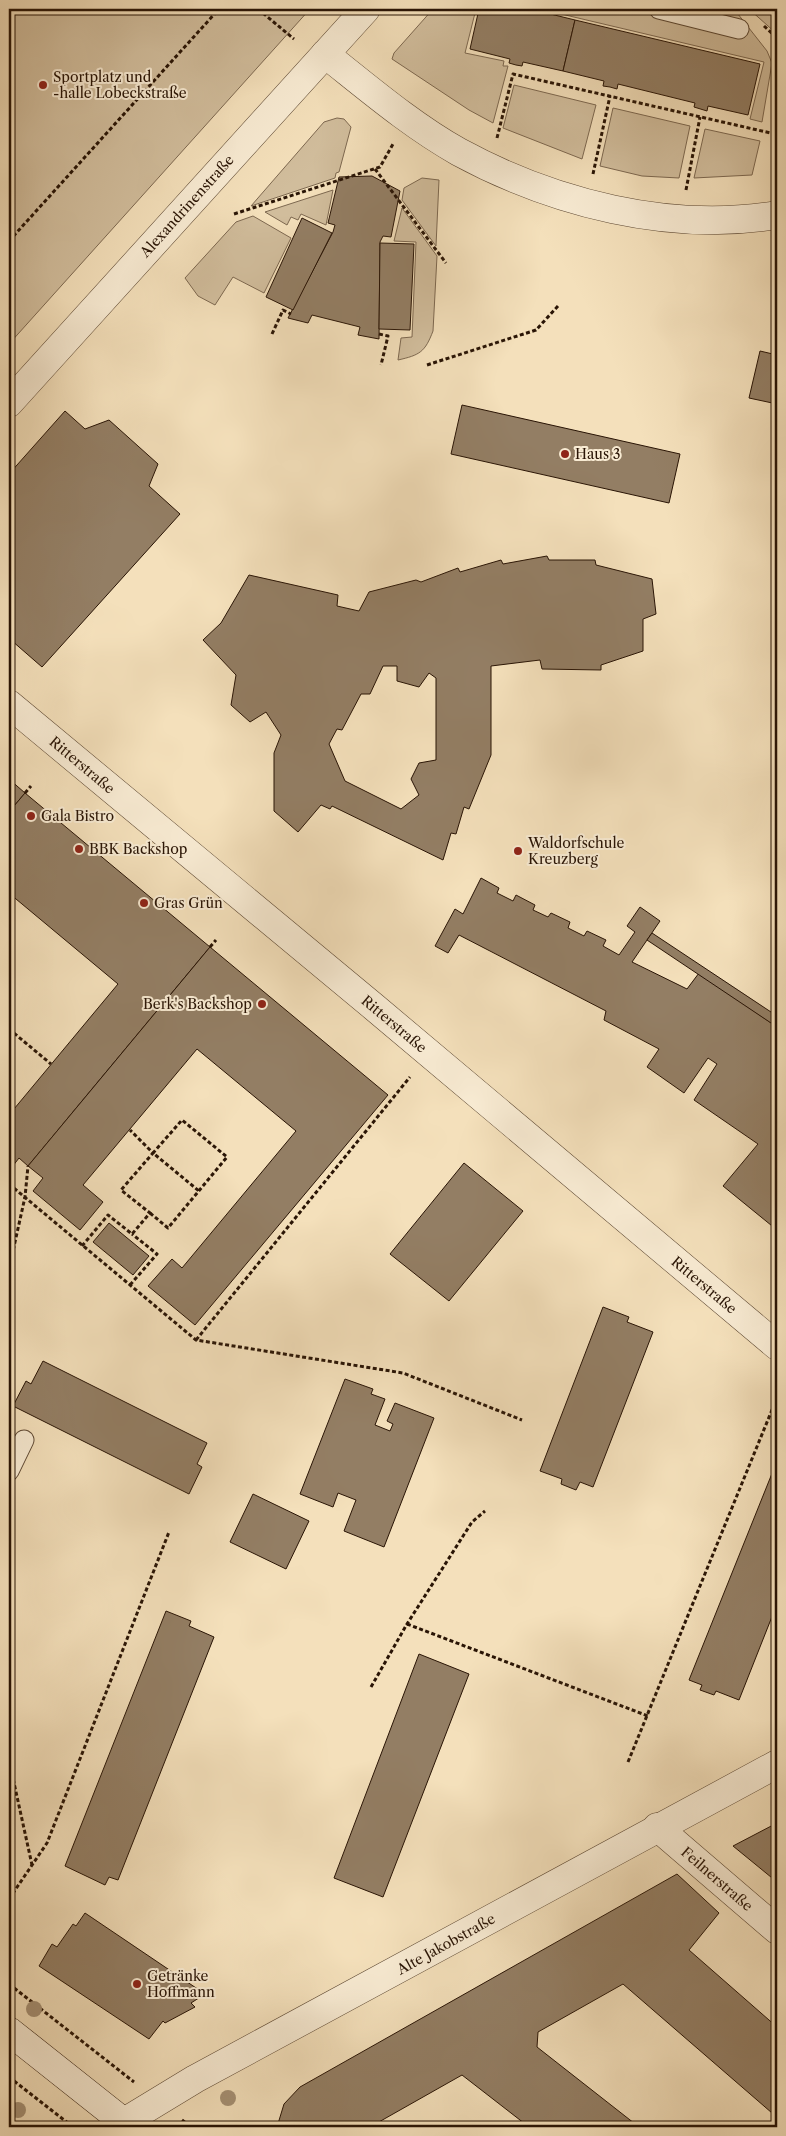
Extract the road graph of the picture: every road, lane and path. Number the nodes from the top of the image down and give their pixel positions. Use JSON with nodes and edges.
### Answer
{"nodes":[{"id":1,"x":219,"y":9,"type":"edge"},
{"id":2,"x":258,"y":9,"type":"edge"},
{"id":3,"x":366,"y":9,"type":"edge"},
{"id":4,"x":659,"y":9,"type":"edge"},
{"id":5,"x":739,"y":29,"type":"dead end"},
{"id":6,"x":294,"y":39,"type":"dead end"},
{"id":7,"x":325,"y":54,"type":"junction"},
{"id":8,"x":610,"y":96,"type":"junction"},
{"id":9,"x":700,"y":117,"type":"junction"},
{"id":10,"x":407,"y":118,"type":"junction"},
{"id":11,"x":775,"y":134,"type":"dead end"},
{"id":12,"x":490,"y":167,"type":"junction"},
{"id":13,"x":375,"y":169,"type":"junction"},
{"id":14,"x":586,"y":202,"type":"junction"},
{"id":15,"x":234,"y":214,"type":"dead end"},
{"id":16,"x":777,"y":215,"type":"edge"},
{"id":17,"x":681,"y":219,"type":"junction"},
{"id":18,"x":9,"y":241,"type":"edge"},
{"id":19,"x":446,"y":263,"type":"dead end"},
{"id":20,"x":558,"y":306,"type":"dead end"},
{"id":21,"x":291,"y":314,"type":"dead end"},
{"id":22,"x":272,"y":334,"type":"dead end"},
{"id":23,"x":379,"y":334,"type":"dead end"},
{"id":24,"x":427,"y":364,"type":"dead end"},
{"id":25,"x":381,"y":365,"type":"dead end"},
{"id":26,"x":9,"y":403,"type":"edge"},
{"id":27,"x":9,"y":704,"type":"edge"},
{"id":28,"x":31,"y":786,"type":"dead end"},
{"id":29,"x":25,"y":793,"type":"dead end"},
{"id":30,"x":216,"y":940,"type":"dead end"},
{"id":31,"x":210,"y":947,"type":"dead end"},
{"id":32,"x":9,"y":1028,"type":"edge"},
{"id":33,"x":430,"y":1054,"type":"junction"},
{"id":34,"x":51,"y":1064,"type":"dead end"},
{"id":35,"x":130,"y":1130,"type":"dead end"},
{"id":36,"x":153,"y":1153,"type":"junction"},
{"id":37,"x":28,"y":1166,"type":"dead end"},
{"id":38,"x":9,"y":1184,"type":"edge"},
{"id":39,"x":199,"y":1191,"type":"junction"},
{"id":40,"x":25,"y":1197,"type":"junction"},
{"id":41,"x":150,"y":1213,"type":"junction"},
{"id":42,"x":132,"y":1234,"type":"junction"},
{"id":43,"x":82,"y":1246,"type":"junction"},
{"id":44,"x":9,"y":1269,"type":"edge"},
{"id":45,"x":130,"y":1285,"type":"junction"},
{"id":46,"x":196,"y":1340,"type":"junction"},
{"id":47,"x":777,"y":1346,"type":"edge"},
{"id":48,"x":774,"y":1404,"type":"dead end"},
{"id":49,"x":522,"y":1420,"type":"dead end"},
{"id":50,"x":24,"y":1440,"type":"dead end"},
{"id":51,"x":9,"y":1471,"type":"edge"},
{"id":52,"x":485,"y":1510,"type":"dead end"},
{"id":53,"x":169,"y":1532,"type":"dead end"},
{"id":54,"x":407,"y":1624,"type":"junction"},
{"id":55,"x":371,"y":1687,"type":"dead end"},
{"id":56,"x":648,"y":1716,"type":"junction"},
{"id":57,"x":9,"y":1760,"type":"edge"},
{"id":58,"x":628,"y":1762,"type":"dead end"},
{"id":59,"x":777,"y":1764,"type":"edge"},
{"id":60,"x":657,"y":1827,"type":"junction"},
{"id":61,"x":32,"y":1865,"type":"junction"},
{"id":62,"x":9,"y":1899,"type":"edge"},
{"id":63,"x":777,"y":1930,"type":"edge"},
{"id":64,"x":9,"y":1984,"type":"edge"},
{"id":65,"x":9,"y":2031,"type":"edge"},
{"id":66,"x":104,"y":2057,"type":"dead end"},
{"id":67,"x":9,"y":2077,"type":"edge"},
{"id":68,"x":123,"y":2126,"type":"edge"},
{"id":69,"x":73,"y":2127,"type":"edge"}],
"edges":[{"from":1,"to":18,"type":"path"},
{"from":2,"to":6,"type":"path"},
{"from":3,"to":7,"type":"street","name":"Alexandrinenstraße"},
{"from":4,"to":5,"type":"lane"},
{"from":7,"to":10,"type":"street"},
{"from":7,"to":26,"type":"street","name":"Alexandrinenstraße"},
{"from":8,"to":9,"type":"path"},
{"from":8,"to":12,"type":"path"},
{"from":8,"to":14,"type":"path"},
{"from":9,"to":11,"type":"path"},
{"from":9,"to":17,"type":"path"},
{"from":10,"to":12,"type":"street"},
{"from":10,"to":13,"type":"path"},
{"from":12,"to":14,"type":"street"},
{"from":13,"to":15,"type":"path"},
{"from":13,"to":19,"type":"path"},
{"from":14,"to":17,"type":"street"},
{"from":16,"to":17,"type":"street"},
{"from":20,"to":24,"type":"path"},
{"from":21,"to":22,"type":"path"},
{"from":23,"to":25,"type":"path"},
{"from":27,"to":33,"type":"street","name":"Ritterstraße"},
{"from":28,"to":29,"type":"path"},
{"from":30,"to":31,"type":"path"},
{"from":32,"to":34,"type":"path"},
{"from":33,"to":46,"type":"path"},
{"from":33,"to":47,"type":"street","name":"Ritterstraße"},
{"from":35,"to":36,"type":"path"},
{"from":36,"to":39,"type":"path"},
{"from":36,"to":39,"type":"path"},
{"from":36,"to":41,"type":"path"},
{"from":37,"to":40,"type":"path"},
{"from":38,"to":40,"type":"path"},
{"from":39,"to":41,"type":"path"},
{"from":40,"to":43,"type":"path"},
{"from":40,"to":44,"type":"path"},
{"from":41,"to":42,"type":"path"},
{"from":42,"to":43,"type":"path"},
{"from":42,"to":45,"type":"path"},
{"from":43,"to":45,"type":"path"},
{"from":45,"to":46,"type":"path"},
{"from":46,"to":49,"type":"path"},
{"from":48,"to":56,"type":"path"},
{"from":50,"to":51,"type":"lane"},
{"from":52,"to":54,"type":"path"},
{"from":53,"to":61,"type":"path"},
{"from":54,"to":55,"type":"path"},
{"from":54,"to":56,"type":"path"},
{"from":56,"to":58,"type":"path"},
{"from":57,"to":61,"type":"path"},
{"from":59,"to":60,"type":"street","name":"Alte Jakobstraße"},
{"from":60,"to":63,"type":"street","name":"Feilnerstraße"},
{"from":60,"to":68,"type":"street","name":"Alte Jakobstraße"},
{"from":61,"to":62,"type":"path"},
{"from":64,"to":66,"type":"path"},
{"from":65,"to":68,"type":"street"},
{"from":67,"to":69,"type":"path"}]}
